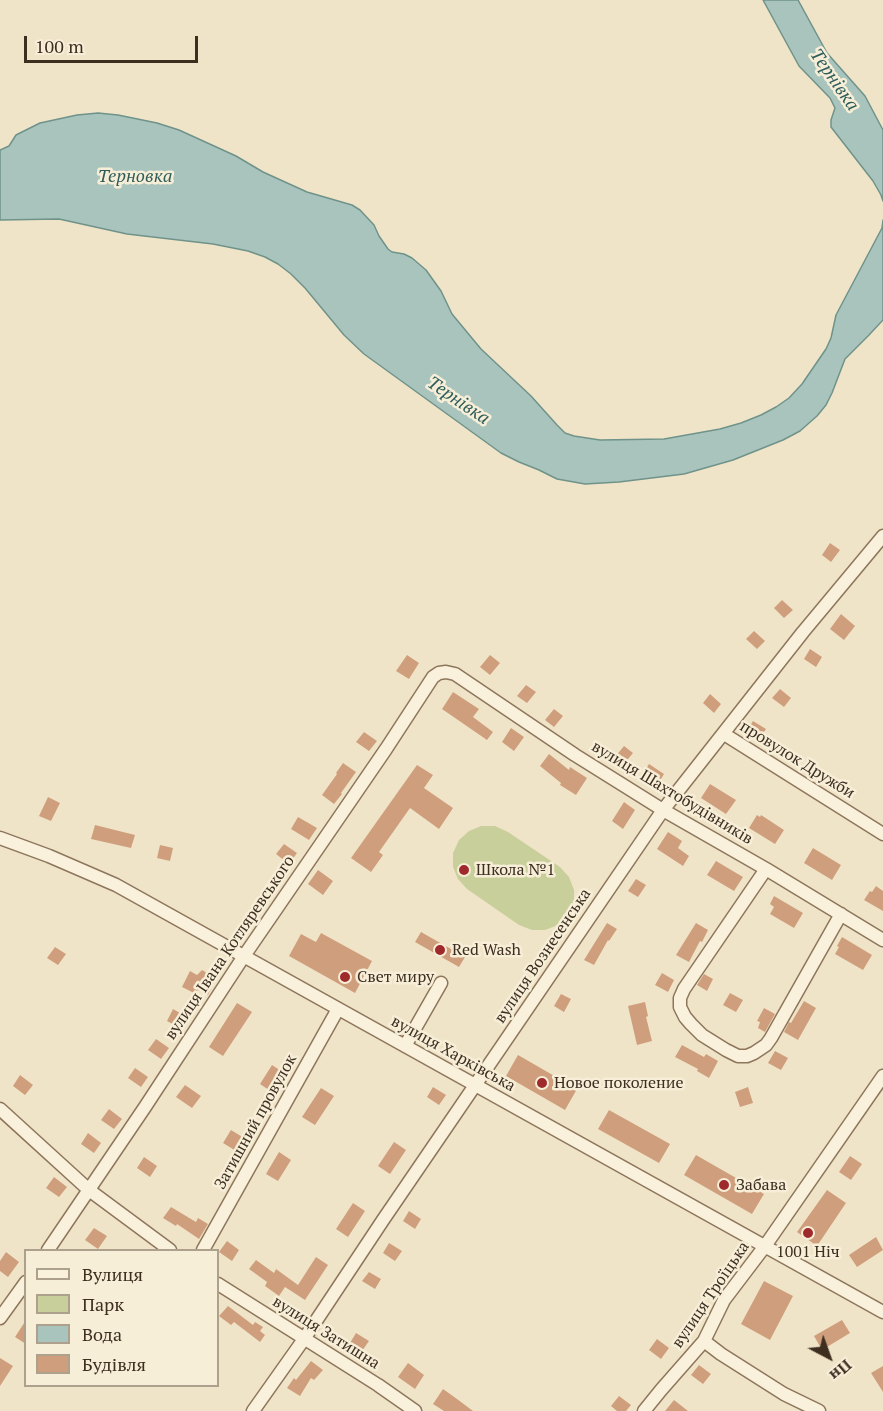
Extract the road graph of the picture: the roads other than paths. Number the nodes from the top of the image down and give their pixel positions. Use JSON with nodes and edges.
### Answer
{"nodes":[{"id":1,"x":883,"y":536,"type":"edge"},
{"id":2,"x":446,"y":672,"type":"joint"},
{"id":3,"x":723,"y":734,"type":"junction"},
{"id":4,"x":663,"y":810,"type":"junction"},
{"id":5,"x":883,"y":834,"type":"edge"},
{"id":6,"x":0,"y":838,"type":"edge"},
{"id":7,"x":766,"y":868,"type":"junction"},
{"id":8,"x":841,"y":914,"type":"junction"},
{"id":9,"x":883,"y":940,"type":"edge"},
{"id":10,"x":243,"y":956,"type":"junction"},
{"id":11,"x":441,"y":983,"type":"dead end"},
{"id":12,"x":338,"y":1009,"type":"junction"},
{"id":13,"x":405,"y":1046,"type":"junction"},
{"id":14,"x":883,"y":1076,"type":"edge"},
{"id":15,"x":475,"y":1085,"type":"junction"},
{"id":16,"x":0,"y":1109,"type":"edge"},
{"id":17,"x":88,"y":1190,"type":"junction"},
{"id":18,"x":765,"y":1246,"type":"junction"},
{"id":19,"x":49,"y":1249,"type":"edge"},
{"id":20,"x":167,"y":1249,"type":"edge"},
{"id":21,"x":204,"y":1249,"type":"edge"},
{"id":22,"x":24,"y":1285,"type":"edge"},
{"id":23,"x":219,"y":1285,"type":"edge"},
{"id":24,"x":883,"y":1312,"type":"edge"},
{"id":25,"x":0,"y":1318,"type":"edge"},
{"id":26,"x":304,"y":1339,"type":"junction"},
{"id":27,"x":704,"y":1341,"type":"junction"},
{"id":28,"x":253,"y":1411,"type":"edge"},
{"id":29,"x":415,"y":1411,"type":"edge"},
{"id":30,"x":644,"y":1411,"type":"edge"},
{"id":31,"x":819,"y":1411,"type":"edge"}],
"edges":[{"from":1,"to":3,"type":"street","name":"вулиця Вознесенська"},
{"from":2,"to":4,"type":"street","name":"вулиця Шахтобудівників"},
{"from":2,"to":10,"type":"street","name":"вулиця Івана Котляревського"},
{"from":3,"to":4,"type":"street","name":"вулиця Вознесенська"},
{"from":3,"to":5,"type":"street","name":"провулок Дружби"},
{"from":4,"to":7,"type":"street","name":"вулиця Шахтобудівників"},
{"from":4,"to":15,"type":"street","name":"вулиця Вознесенська"},
{"from":6,"to":10,"type":"street","name":"вулиця Харківська"},
{"from":7,"to":8,"type":"street","name":"вулиця Шахтобудівників"},
{"from":7,"to":8,"type":"street"},
{"from":8,"to":9,"type":"street","name":"вулиця Шахтобудівників"},
{"from":10,"to":12,"type":"street","name":"вулиця Харківська"},
{"from":10,"to":17,"type":"street","name":"вулиця Івана Котляревського"},
{"from":11,"to":13,"type":"street"},
{"from":12,"to":13,"type":"street","name":"вулиця Харківська"},
{"from":12,"to":21,"type":"street","name":"Затишний провулок"},
{"from":13,"to":15,"type":"street","name":"вулиця Харківська"},
{"from":14,"to":18,"type":"street","name":"вулиця Троїцька"},
{"from":15,"to":18,"type":"street","name":"вулиця Харківська"},
{"from":15,"to":26,"type":"street","name":"вулиця Вознесенська"},
{"from":16,"to":17,"type":"street"},
{"from":17,"to":19,"type":"street","name":"вулиця Івана Котляревського"},
{"from":17,"to":20,"type":"street"},
{"from":18,"to":24,"type":"street","name":"вулиця Харківська"},
{"from":18,"to":27,"type":"street","name":"вулиця Троїцька"},
{"from":22,"to":25,"type":"street"},
{"from":23,"to":26,"type":"street","name":"вулиця Затишна"},
{"from":26,"to":28,"type":"street","name":"вулиця Вознесенська"},
{"from":26,"to":29,"type":"street","name":"вулиця Затишна"},
{"from":27,"to":30,"type":"street","name":"вулиця Троїцька"},
{"from":27,"to":31,"type":"street"}]}
